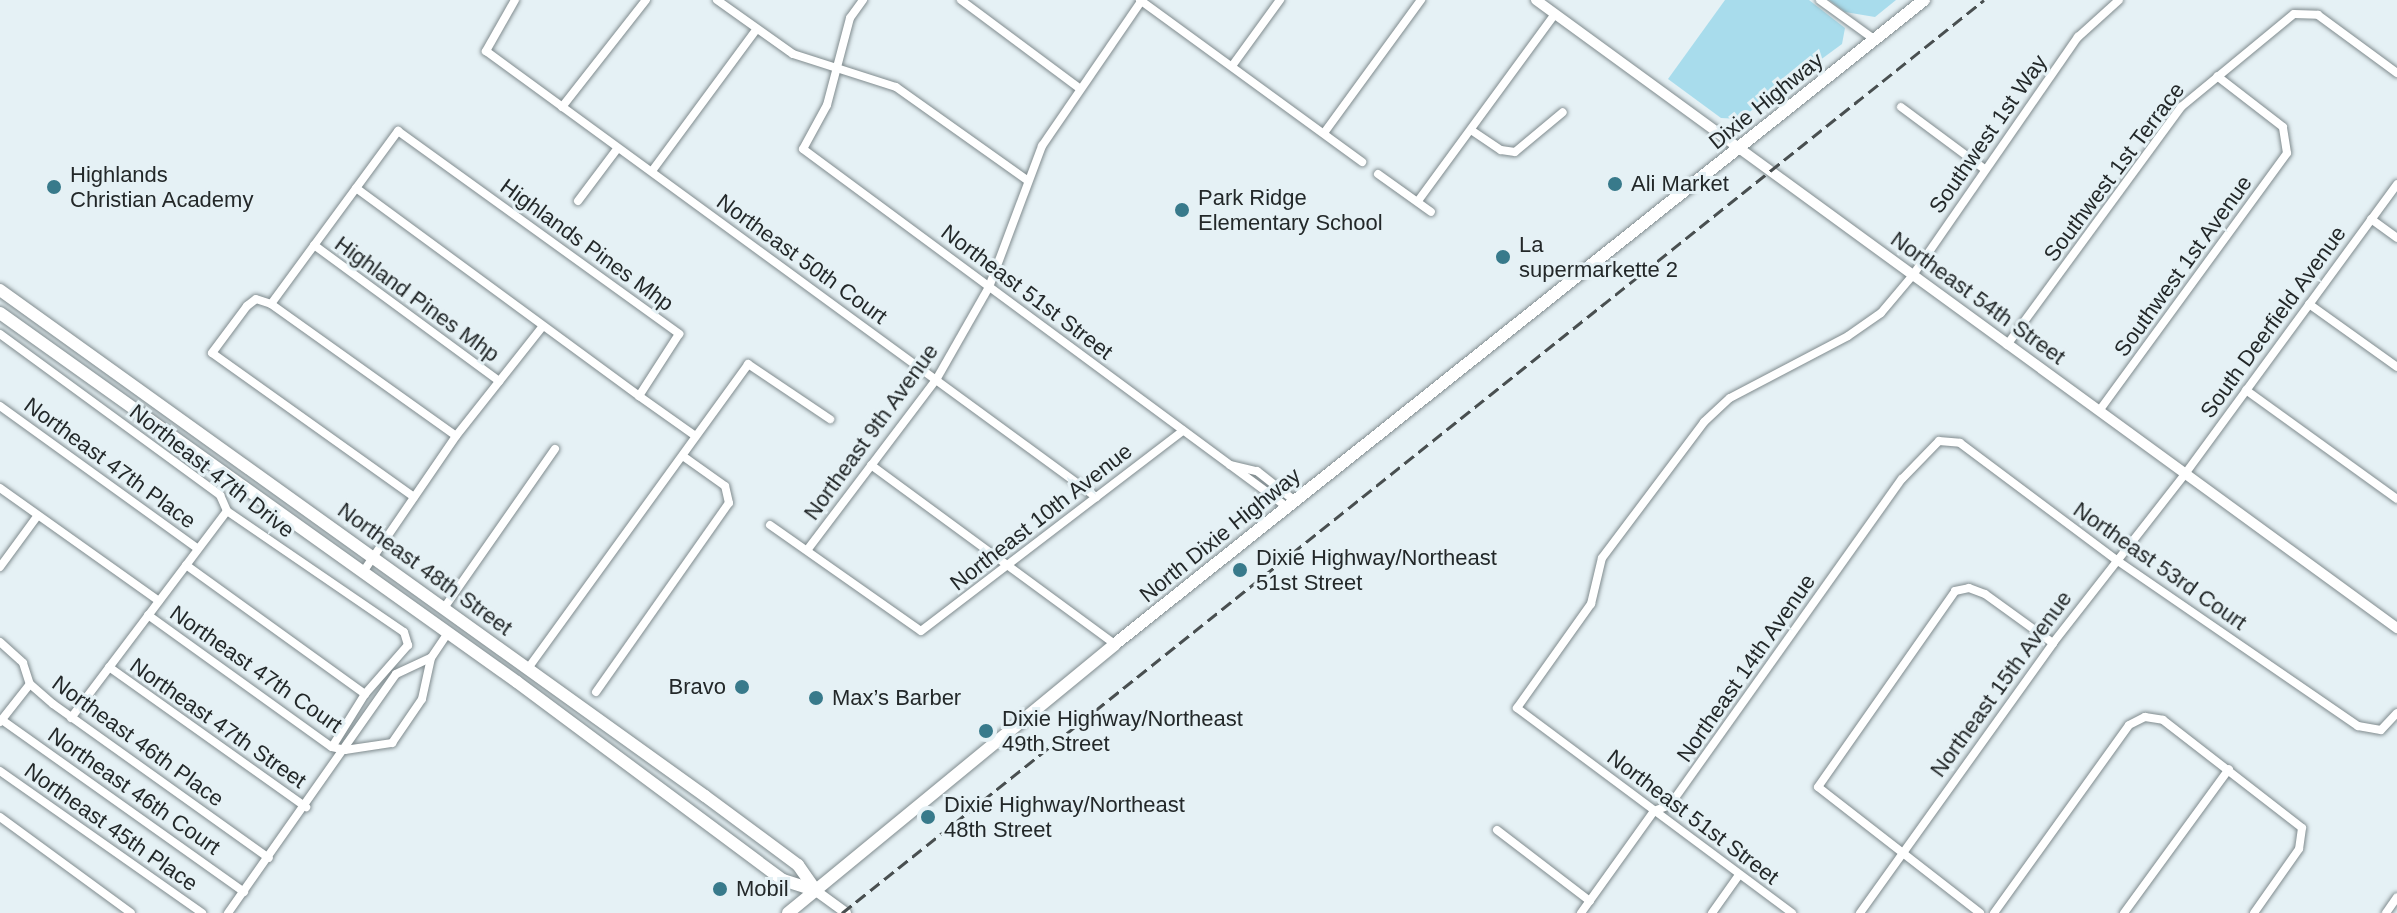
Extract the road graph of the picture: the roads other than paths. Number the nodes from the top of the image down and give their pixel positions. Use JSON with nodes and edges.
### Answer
{"nodes":[{"id":1,"x":515,"y":0,"type":"edge"},
{"id":2,"x":646,"y":0,"type":"edge"},
{"id":3,"x":717,"y":0,"type":"edge"},
{"id":4,"x":863,"y":0,"type":"edge"},
{"id":5,"x":961,"y":0,"type":"edge"},
{"id":6,"x":1142,"y":0,"type":"edge"},
{"id":7,"x":1280,"y":0,"type":"edge"},
{"id":8,"x":1421,"y":0,"type":"edge"},
{"id":9,"x":1536,"y":0,"type":"edge"},
{"id":10,"x":1820,"y":0,"type":"edge"},
{"id":11,"x":1924,"y":0,"type":"edge"},
{"id":12,"x":2119,"y":0,"type":"edge"},
{"id":13,"x":1555,"y":14,"type":"junction"},
{"id":14,"x":756,"y":30,"type":"junction"},
{"id":15,"x":1875,"y":40,"type":"junction"},
{"id":16,"x":1232,"y":66,"type":"junction"},
{"id":17,"x":836,"y":67,"type":"junction"},
{"id":18,"x":2397,"y":73,"type":"edge"},
{"id":19,"x":2217,"y":76,"type":"junction"},
{"id":20,"x":1079,"y":88,"type":"junction"},
{"id":21,"x":562,"y":107,"type":"junction"},
{"id":22,"x":1901,"y":107,"type":"dead end"},
{"id":23,"x":1563,"y":112,"type":"dead end"},
{"id":24,"x":1471,"y":130,"type":"junction"},
{"id":25,"x":1324,"y":133,"type":"junction"},
{"id":26,"x":1739,"y":148,"type":"junction"},
{"id":27,"x":617,"y":149,"type":"junction"},
{"id":28,"x":1362,"y":162,"type":"dead end"},
{"id":29,"x":1983,"y":168,"type":"junction"},
{"id":30,"x":652,"y":171,"type":"junction"},
{"id":31,"x":1378,"y":174,"type":"dead end"},
{"id":32,"x":1027,"y":180,"type":"junction"},
{"id":33,"x":2397,"y":184,"type":"edge"},
{"id":34,"x":356,"y":188,"type":"junction"},
{"id":35,"x":1682,"y":193,"type":"joint"},
{"id":36,"x":578,"y":201,"type":"dead end"},
{"id":37,"x":1418,"y":201,"type":"junction"},
{"id":38,"x":1431,"y":212,"type":"dead end"},
{"id":39,"x":2371,"y":219,"type":"junction"},
{"id":40,"x":2397,"y":238,"type":"edge"},
{"id":41,"x":314,"y":245,"type":"junction"},
{"id":42,"x":1913,"y":275,"type":"junction"},
{"id":43,"x":989,"y":287,"type":"junction"},
{"id":44,"x":0,"y":290,"type":"edge"},
{"id":45,"x":271,"y":304,"type":"junction"},
{"id":46,"x":2309,"y":304,"type":"junction"},
{"id":47,"x":0,"y":313,"type":"edge"},
{"id":48,"x":542,"y":327,"type":"junction"},
{"id":49,"x":0,"y":334,"type":"edge"},
{"id":50,"x":2007,"y":345,"type":"junction"},
{"id":51,"x":2397,"y":367,"type":"edge"},
{"id":52,"x":936,"y":380,"type":"junction"},
{"id":53,"x":499,"y":381,"type":"junction"},
{"id":54,"x":2246,"y":390,"type":"junction"},
{"id":55,"x":639,"y":396,"type":"junction"},
{"id":56,"x":0,"y":406,"type":"edge"},
{"id":57,"x":2099,"y":411,"type":"junction"},
{"id":58,"x":830,"y":419,"type":"dead end"},
{"id":59,"x":1183,"y":431,"type":"junction"},
{"id":60,"x":694,"y":435,"type":"junction"},
{"id":61,"x":456,"y":436,"type":"junction"},
{"id":62,"x":1939,"y":441,"type":"joint"},
{"id":63,"x":555,"y":449,"type":"dead end"},
{"id":64,"x":684,"y":457,"type":"junction"},
{"id":65,"x":871,"y":465,"type":"junction"},
{"id":66,"x":2182,"y":477,"type":"junction"},
{"id":67,"x":0,"y":488,"type":"edge"},
{"id":68,"x":414,"y":497,"type":"junction"},
{"id":69,"x":1096,"y":497,"type":"junction"},
{"id":70,"x":2397,"y":499,"type":"edge"},
{"id":71,"x":1291,"y":504,"type":"junction"},
{"id":72,"x":227,"y":511,"type":"junction"},
{"id":73,"x":38,"y":515,"type":"junction"},
{"id":74,"x":770,"y":525,"type":"dead end"},
{"id":75,"x":198,"y":549,"type":"junction"},
{"id":76,"x":808,"y":549,"type":"junction"},
{"id":77,"x":373,"y":556,"type":"junction"},
{"id":78,"x":2115,"y":559,"type":"junction"},
{"id":79,"x":186,"y":565,"type":"junction"},
{"id":80,"x":0,"y":567,"type":"edge"},
{"id":81,"x":1009,"y":567,"type":"junction"},
{"id":82,"x":363,"y":572,"type":"junction"},
{"id":83,"x":159,"y":601,"type":"junction"},
{"id":84,"x":444,"y":608,"type":"junction"},
{"id":85,"x":148,"y":615,"type":"junction"},
{"id":86,"x":2397,"y":628,"type":"edge"},
{"id":87,"x":448,"y":633,"type":"junction"},
{"id":88,"x":0,"y":642,"type":"edge"},
{"id":89,"x":2053,"y":643,"type":"junction"},
{"id":90,"x":1115,"y":644,"type":"junction"},
{"id":91,"x":431,"y":658,"type":"junction"},
{"id":92,"x":109,"y":667,"type":"junction"},
{"id":93,"x":529,"y":667,"type":"junction"},
{"id":94,"x":549,"y":682,"type":"junction"},
{"id":95,"x":30,"y":684,"type":"junction"},
{"id":96,"x":596,"y":692,"type":"dead end"},
{"id":97,"x":365,"y":694,"type":"junction"},
{"id":98,"x":1517,"y":708,"type":"joint"},
{"id":99,"x":2397,"y":713,"type":"edge"},
{"id":100,"x":71,"y":718,"type":"junction"},
{"id":101,"x":1,"y":721,"type":"edge"},
{"id":102,"x":332,"y":747,"type":"junction"},
{"id":103,"x":345,"y":750,"type":"junction"},
{"id":104,"x":2229,"y":769,"type":"junction"},
{"id":105,"x":0,"y":771,"type":"edge"},
{"id":106,"x":306,"y":807,"type":"junction"},
{"id":107,"x":1654,"y":811,"type":"junction"},
{"id":108,"x":0,"y":817,"type":"edge"},
{"id":109,"x":1497,"y":830,"type":"dead end"},
{"id":110,"x":1900,"y":854,"type":"junction"},
{"id":111,"x":269,"y":858,"type":"junction"},
{"id":112,"x":1739,"y":875,"type":"junction"},
{"id":113,"x":816,"y":891,"type":"junction"},
{"id":114,"x":244,"y":892,"type":"junction"},
{"id":115,"x":2397,"y":897,"type":"edge"},
{"id":116,"x":1590,"y":901,"type":"junction"},
{"id":117,"x":131,"y":913,"type":"edge"},
{"id":118,"x":202,"y":913,"type":"edge"},
{"id":119,"x":228,"y":913,"type":"edge"},
{"id":120,"x":788,"y":913,"type":"edge"},
{"id":121,"x":846,"y":913,"type":"edge"},
{"id":122,"x":1581,"y":913,"type":"edge"},
{"id":123,"x":1712,"y":913,"type":"edge"},
{"id":124,"x":1792,"y":913,"type":"edge"},
{"id":125,"x":1860,"y":913,"type":"edge"},
{"id":126,"x":1980,"y":913,"type":"edge"},
{"id":127,"x":1994,"y":913,"type":"edge"},
{"id":128,"x":2124,"y":913,"type":"edge"},
{"id":129,"x":2254,"y":913,"type":"edge"},
{"id":130,"x":2386,"y":913,"type":"edge"}],
"edges":[{"from":1,"to":21,"type":"street","name":"Northeast 50th Court"},
{"from":2,"to":21,"type":"street"},
{"from":3,"to":14,"type":"street"},
{"from":4,"to":17,"type":"street"},
{"from":5,"to":20,"type":"street"},
{"from":6,"to":16,"type":"street"},
{"from":6,"to":20,"type":"street","name":"Northeast 9th Avenue"},
{"from":7,"to":16,"type":"street"},
{"from":8,"to":25,"type":"street"},
{"from":9,"to":13,"type":"street","name":"Northeast 54th Street"},
{"from":10,"to":15,"type":"street"},
{"from":11,"to":15,"type":"main road","name":"Dixie Highway"},
{"from":12,"to":29,"type":"street","name":"Southwest 1st Way"},
{"from":13,"to":24,"type":"street"},
{"from":13,"to":26,"type":"street","name":"Northeast 54th Street"},
{"from":14,"to":17,"type":"street"},
{"from":14,"to":30,"type":"street"},
{"from":15,"to":26,"type":"main road","name":"Dixie Highway"},
{"from":16,"to":25,"type":"street"},
{"from":17,"to":32,"type":"street"},
{"from":17,"to":43,"type":"street","name":"Northeast 51st Street"},
{"from":18,"to":19,"type":"street","name":"Southwest 1st Terrace"},
{"from":19,"to":50,"type":"street","name":"Southwest 1st Terrace"},
{"from":19,"to":57,"type":"street","name":"Southwest 1st Avenue"},
{"from":20,"to":32,"type":"street","name":"Northeast 9th Avenue"},
{"from":21,"to":27,"type":"street","name":"Northeast 50th Court"},
{"from":22,"to":29,"type":"street"},
{"from":23,"to":24,"type":"street"},
{"from":24,"to":37,"type":"street"},
{"from":25,"to":28,"type":"street"},
{"from":26,"to":35,"type":"main road","name":"Dixie Highway"},
{"from":26,"to":42,"type":"street","name":"Northeast 54th Street"},
{"from":27,"to":30,"type":"street","name":"Northeast 50th Court"},
{"from":27,"to":36,"type":"street"},
{"from":29,"to":42,"type":"street","name":"Southwest 1st Way"},
{"from":30,"to":52,"type":"street","name":"Northeast 50th Court"},
{"from":31,"to":37,"type":"street"},
{"from":32,"to":43,"type":"street","name":"Northeast 9th Avenue"},
{"from":33,"to":39,"type":"street","name":"South Deerfield Avenue"},
{"from":34,"to":41,"type":"street"},
{"from":34,"to":48,"type":"street"},
{"from":34,"to":55,"type":"street","name":"Highlands Pines Mhp"},
{"from":35,"to":71,"type":"main road","name":"North Dixie Highway"},
{"from":37,"to":38,"type":"street"},
{"from":39,"to":40,"type":"street"},
{"from":39,"to":46,"type":"street","name":"South Deerfield Avenue"},
{"from":41,"to":45,"type":"street"},
{"from":41,"to":53,"type":"street","name":"Highland Pines Mhp"},
{"from":42,"to":50,"type":"street","name":"Northeast 54th Street"},
{"from":42,"to":98,"type":"street","name":"Southwest 1st Way"},
{"from":43,"to":52,"type":"street","name":"Northeast 9th Avenue"},
{"from":43,"to":59,"type":"street","name":"Northeast 51st Street"},
{"from":44,"to":77,"type":"main road","name":"Northeast 48th Street"},
{"from":45,"to":61,"type":"street"},
{"from":45,"to":68,"type":"street"},
{"from":46,"to":51,"type":"street"},
{"from":46,"to":54,"type":"street","name":"South Deerfield Avenue"},
{"from":47,"to":82,"type":"main road","name":"Northeast 48th Street"},
{"from":48,"to":53,"type":"street"},
{"from":48,"to":55,"type":"street"},
{"from":49,"to":72,"type":"street","name":"Northeast 47th Drive"},
{"from":50,"to":57,"type":"street","name":"Northeast 54th Street"},
{"from":52,"to":65,"type":"street","name":"Northeast 9th Avenue"},
{"from":52,"to":69,"type":"street","name":"Northeast 50th Court"},
{"from":53,"to":61,"type":"street"},
{"from":54,"to":66,"type":"street","name":"South Deerfield Avenue"},
{"from":54,"to":70,"type":"street"},
{"from":55,"to":60,"type":"street"},
{"from":56,"to":75,"type":"street","name":"Northeast 47th Place"},
{"from":57,"to":66,"type":"street","name":"Northeast 54th Street"},
{"from":58,"to":60,"type":"street","name":"Northeast 9th Avenue"},
{"from":59,"to":69,"type":"street","name":"Northeast 10th Avenue"},
{"from":59,"to":71,"type":"street","name":"Northeast 51st Street"},
{"from":60,"to":64,"type":"street","name":"Northeast 9th Avenue"},
{"from":61,"to":68,"type":"street"},
{"from":62,"to":78,"type":"street","name":"Northeast 53rd Court"},
{"from":62,"to":107,"type":"street","name":"Northeast 14th Avenue"},
{"from":63,"to":84,"type":"street"},
{"from":64,"to":93,"type":"street"},
{"from":64,"to":96,"type":"street"},
{"from":65,"to":76,"type":"street","name":"Northeast 9th Avenue"},
{"from":65,"to":81,"type":"street"},
{"from":66,"to":78,"type":"street","name":"Northeast 15th Avenue"},
{"from":66,"to":86,"type":"street","name":"Northeast 54th Street"},
{"from":67,"to":73,"type":"street","name":"Northeast 47th Court"},
{"from":68,"to":77,"type":"street"},
{"from":69,"to":81,"type":"street","name":"Northeast 10th Avenue"},
{"from":71,"to":90,"type":"main road","name":"North Dixie Highway"},
{"from":72,"to":75,"type":"street"},
{"from":72,"to":97,"type":"street","name":"Northeast 47th Drive"},
{"from":73,"to":80,"type":"street"},
{"from":73,"to":83,"type":"street","name":"Northeast 47th Court"},
{"from":74,"to":76,"type":"street"},
{"from":75,"to":79,"type":"street"},
{"from":76,"to":81,"type":"street","name":"Northeast 10th Avenue"},
{"from":77,"to":82,"type":"street"},
{"from":77,"to":84,"type":"main road","name":"Northeast 48th Street"},
{"from":78,"to":89,"type":"street","name":"Northeast 15th Avenue"},
{"from":78,"to":99,"type":"street","name":"Northeast 53rd Court"},
{"from":79,"to":83,"type":"street"},
{"from":79,"to":97,"type":"street","name":"Northeast 47th Place"},
{"from":81,"to":90,"type":"street"},
{"from":82,"to":87,"type":"main road","name":"Northeast 48th Street"},
{"from":83,"to":85,"type":"street"},
{"from":84,"to":93,"type":"main road","name":"Northeast 48th Street"},
{"from":85,"to":92,"type":"street"},
{"from":85,"to":102,"type":"street","name":"Northeast 47th Court"},
{"from":87,"to":91,"type":"street"},
{"from":87,"to":94,"type":"main road"},
{"from":87,"to":113,"type":"main road","name":"Northeast 48th Street"},
{"from":88,"to":95,"type":"street","name":"Northeast 46th Place"},
{"from":89,"to":110,"type":"street","name":"Northeast 15th Avenue"},
{"from":89,"to":110,"type":"street"},
{"from":90,"to":113,"type":"main road","name":"North Dixie Highway"},
{"from":91,"to":103,"type":"street"},
{"from":91,"to":103,"type":"street"},
{"from":92,"to":100,"type":"street"},
{"from":92,"to":106,"type":"street","name":"Northeast 47th Street"},
{"from":93,"to":94,"type":"main road","name":"Northeast 48th Street"},
{"from":94,"to":113,"type":"main road","name":"Northeast 48th Street"},
{"from":95,"to":100,"type":"street","name":"Northeast 46th Place"},
{"from":95,"to":101,"type":"street"},
{"from":97,"to":102,"type":"street"},
{"from":98,"to":107,"type":"street","name":"Northeast 51st Street"},
{"from":100,"to":111,"type":"street","name":"Northeast 46th Place"},
{"from":101,"to":114,"type":"street","name":"Northeast 46th Court"},
{"from":102,"to":103,"type":"street","name":"Northeast 47th Court"},
{"from":103,"to":106,"type":"street"},
{"from":104,"to":127,"type":"street"},
{"from":104,"to":128,"type":"street"},
{"from":104,"to":129,"type":"street"},
{"from":105,"to":118,"type":"street","name":"Northeast 45th Place"},
{"from":106,"to":111,"type":"street"},
{"from":107,"to":112,"type":"street","name":"Northeast 51st Street"},
{"from":107,"to":116,"type":"street","name":"Northeast 14th Avenue"},
{"from":108,"to":117,"type":"street"},
{"from":109,"to":116,"type":"street"},
{"from":110,"to":125,"type":"street","name":"Northeast 15th Avenue"},
{"from":110,"to":126,"type":"street"},
{"from":111,"to":114,"type":"street"},
{"from":112,"to":123,"type":"street"},
{"from":112,"to":124,"type":"street","name":"Northeast 51st Street"},
{"from":113,"to":120,"type":"main road","name":"North Dixie Highway"},
{"from":113,"to":121,"type":"street","name":"Northeast 48th Street"},
{"from":114,"to":119,"type":"street"},
{"from":115,"to":130,"type":"street"},
{"from":116,"to":122,"type":"street","name":"Northeast 14th Avenue"}]}
